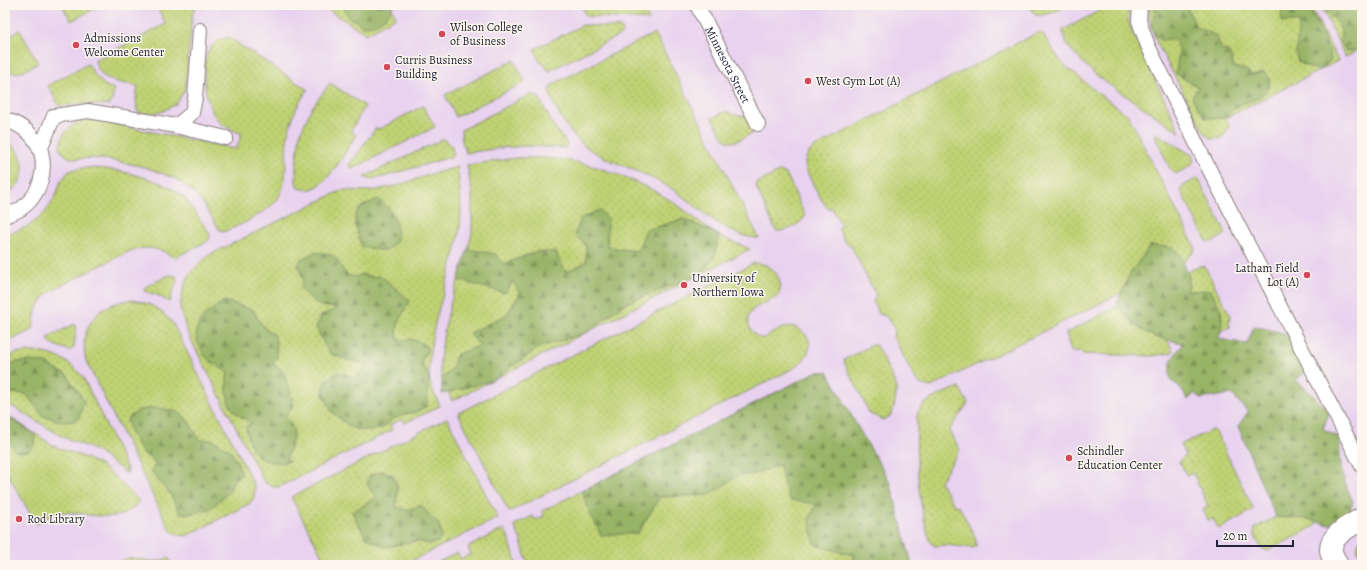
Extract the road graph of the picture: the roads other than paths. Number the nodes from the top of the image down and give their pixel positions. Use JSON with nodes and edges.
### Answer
{"nodes":[{"id":1,"x":697,"y":5,"type":"edge"},
{"id":2,"x":1140,"y":5,"type":"edge"},
{"id":3,"x":200,"y":30,"type":"dead end"},
{"id":4,"x":5,"y":119,"type":"edge"},
{"id":5,"x":758,"y":124,"type":"dead end"},
{"id":6,"x":176,"y":126,"type":"junction"},
{"id":7,"x":226,"y":138,"type":"dead end"},
{"id":8,"x":40,"y":150,"type":"junction"},
{"id":9,"x":5,"y":216,"type":"edge"},
{"id":10,"x":1362,"y":466,"type":"edge"},
{"id":11,"x":1362,"y":519,"type":"edge"},
{"id":12,"x":1337,"y":565,"type":"edge"}],
"edges":[{"from":1,"to":5,"type":"lane","name":"Minnesota Street"},
{"from":2,"to":10,"type":"lane"},
{"from":3,"to":6,"type":"lane"},
{"from":4,"to":8,"type":"lane"},
{"from":6,"to":7,"type":"lane"},
{"from":6,"to":8,"type":"lane"},
{"from":8,"to":9,"type":"lane"},
{"from":11,"to":12,"type":"street"}]}
